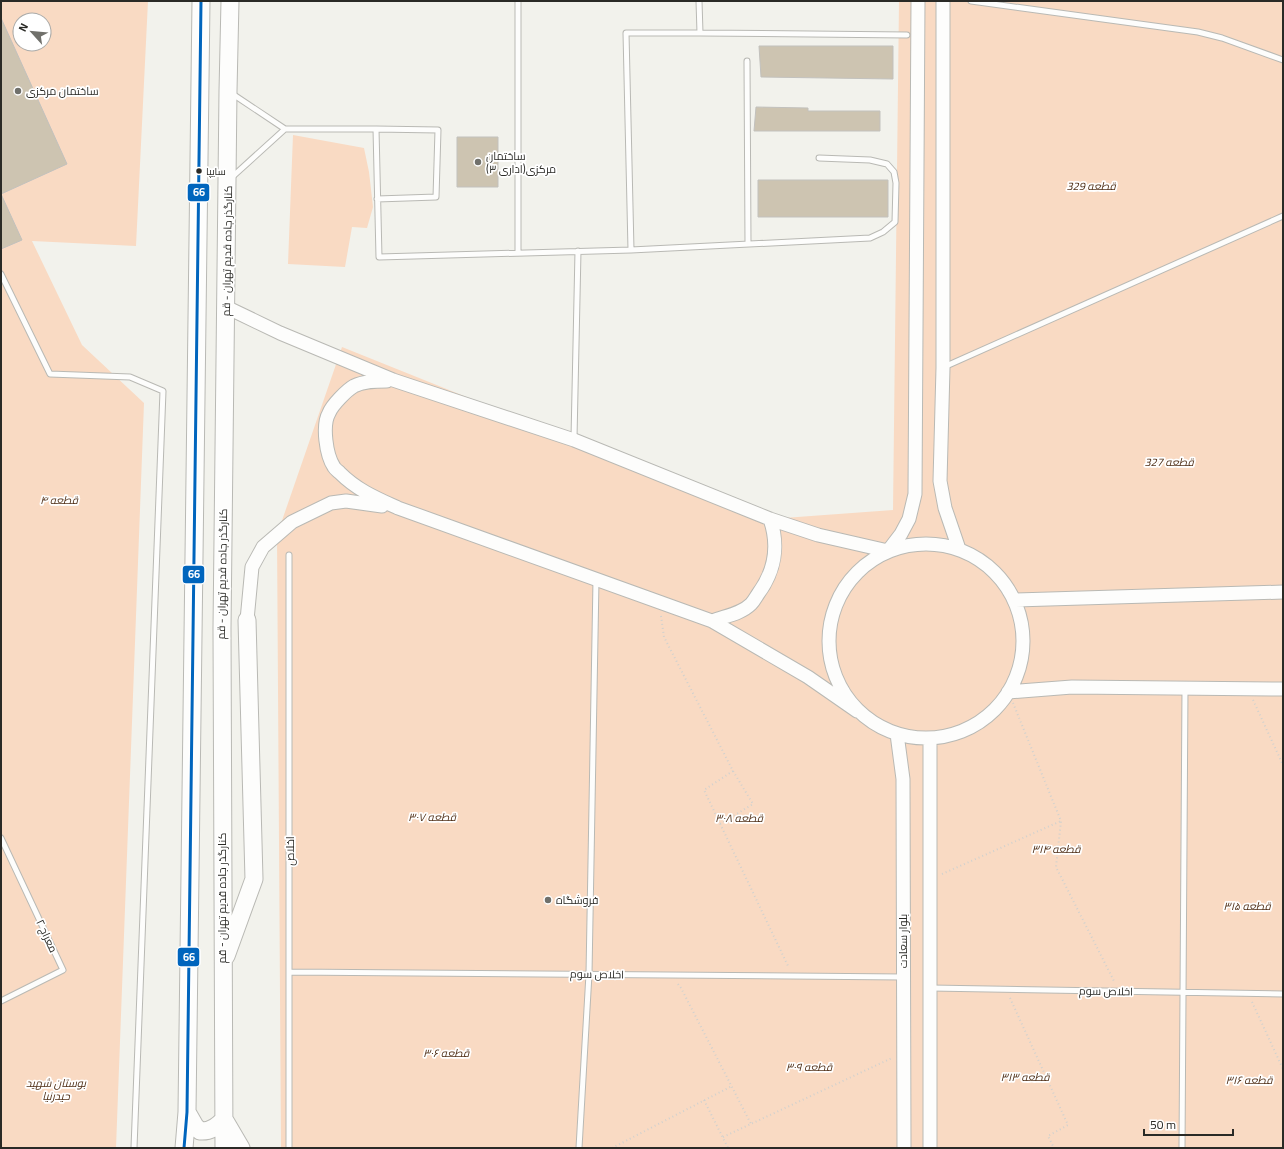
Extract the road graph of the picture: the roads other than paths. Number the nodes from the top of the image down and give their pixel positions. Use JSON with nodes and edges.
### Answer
{"nodes":[{"id":1,"x":201,"y":1,"type":"edge"},
{"id":2,"x":230,"y":1,"type":"edge"},
{"id":3,"x":518,"y":1,"type":"edge"},
{"id":4,"x":699,"y":1,"type":"edge"},
{"id":5,"x":918,"y":1,"type":"edge"},
{"id":6,"x":943,"y":1,"type":"edge"},
{"id":7,"x":971,"y":1,"type":"edge"},
{"id":8,"x":700,"y":32,"type":"junction"},
{"id":9,"x":907,"y":36,"type":"dead end"},
{"id":10,"x":1283,"y":60,"type":"edge"},
{"id":11,"x":747,"y":61,"type":"dead end"},
{"id":12,"x":228,"y":91,"type":"junction"},
{"id":13,"x":285,"y":129,"type":"junction"},
{"id":14,"x":376,"y":129,"type":"junction"},
{"id":15,"x":819,"y":158,"type":"dead end"},
{"id":16,"x":227,"y":181,"type":"junction"},
{"id":17,"x":377,"y":199,"type":"junction"},
{"id":18,"x":1283,"y":216,"type":"edge"},
{"id":19,"x":748,"y":244,"type":"junction"},
{"id":20,"x":631,"y":250,"type":"junction"},
{"id":21,"x":578,"y":251,"type":"junction"},
{"id":22,"x":518,"y":253,"type":"junction"},
{"id":23,"x":1,"y":274,"type":"edge"},
{"id":24,"x":226,"y":307,"type":"junction"},
{"id":25,"x":943,"y":368,"type":"junction"},
{"id":26,"x":393,"y":380,"type":"junction"},
{"id":27,"x":574,"y":440,"type":"junction"},
{"id":28,"x":398,"y":508,"type":"junction"},
{"id":29,"x":770,"y":519,"type":"junction"},
{"id":30,"x":959,"y":549,"type":"junction"},
{"id":31,"x":888,"y":551,"type":"junction"},
{"id":32,"x":289,"y":555,"type":"dead end"},
{"id":33,"x":596,"y":579,"type":"junction"},
{"id":34,"x":1283,"y":592,"type":"edge"},
{"id":35,"x":1014,"y":600,"type":"junction"},
{"id":36,"x":247,"y":620,"type":"joint"},
{"id":37,"x":712,"y":621,"type":"junction"},
{"id":38,"x":1185,"y":688,"type":"junction"},
{"id":39,"x":1283,"y":689,"type":"edge"},
{"id":40,"x":1008,"y":692,"type":"junction"},
{"id":41,"x":858,"y":710,"type":"junction"},
{"id":42,"x":897,"y":734,"type":"junction"},
{"id":43,"x":930,"y":738,"type":"junction"},
{"id":44,"x":1,"y":838,"type":"edge"},
{"id":45,"x":222,"y":968,"type":"junction"},
{"id":46,"x":290,"y":972,"type":"junction"},
{"id":47,"x":589,"y":974,"type":"junction"},
{"id":48,"x":904,"y":977,"type":"junction"},
{"id":49,"x":930,"y":988,"type":"junction"},
{"id":50,"x":1183,"y":992,"type":"junction"},
{"id":51,"x":1283,"y":994,"type":"edge"},
{"id":52,"x":1,"y":1001,"type":"edge"},
{"id":53,"x":188,"y":1112,"type":"junction"},
{"id":54,"x":224,"y":1118,"type":"junction"},
{"id":55,"x":134,"y":1148,"type":"edge"},
{"id":56,"x":184,"y":1148,"type":"edge"},
{"id":57,"x":224,"y":1148,"type":"edge"},
{"id":58,"x":241,"y":1148,"type":"edge"},
{"id":59,"x":289,"y":1148,"type":"edge"},
{"id":60,"x":579,"y":1148,"type":"edge"},
{"id":61,"x":904,"y":1148,"type":"edge"},
{"id":62,"x":930,"y":1148,"type":"edge"},
{"id":63,"x":1182,"y":1148,"type":"edge"}],
"edges":[{"from":1,"to":53,"type":"highway"},
{"from":2,"to":12,"type":"highway","name":"کنارگذر جاده قدیم تهران - قم"},
{"from":3,"to":22,"type":"lane"},
{"from":4,"to":8,"type":"lane"},
{"from":5,"to":31,"type":"street"},
{"from":6,"to":25,"type":"street"},
{"from":7,"to":10,"type":"lane"},
{"from":8,"to":9,"type":"lane"},
{"from":8,"to":20,"type":"lane"},
{"from":11,"to":19,"type":"lane"},
{"from":12,"to":13,"type":"lane"},
{"from":12,"to":16,"type":"highway","name":"کنارگذر جاده قدیم تهران - قم"},
{"from":13,"to":14,"type":"lane"},
{"from":13,"to":16,"type":"lane"},
{"from":14,"to":17,"type":"lane"},
{"from":14,"to":17,"type":"lane"},
{"from":15,"to":19,"type":"lane"},
{"from":16,"to":24,"type":"highway","name":"کنارگذر جاده قدیم تهران - قم"},
{"from":17,"to":22,"type":"lane"},
{"from":18,"to":25,"type":"lane"},
{"from":19,"to":20,"type":"lane"},
{"from":20,"to":21,"type":"lane"},
{"from":21,"to":22,"type":"lane"},
{"from":21,"to":27,"type":"lane"},
{"from":23,"to":55,"type":"lane"},
{"from":24,"to":26,"type":"street"},
{"from":24,"to":45,"type":"highway","name":"کنارگذر جاده قدیم تهران - قم"},
{"from":25,"to":30,"type":"street"},
{"from":26,"to":27,"type":"street"},
{"from":26,"to":28,"type":"street"},
{"from":27,"to":29,"type":"street"},
{"from":28,"to":33,"type":"street"},
{"from":28,"to":36,"type":"street"},
{"from":29,"to":31,"type":"street"},
{"from":29,"to":37,"type":"street"},
{"from":30,"to":31,"type":"street"},
{"from":30,"to":35,"type":"street"},
{"from":31,"to":41,"type":"street"},
{"from":32,"to":46,"type":"lane","name":"اخلاص"},
{"from":33,"to":37,"type":"street"},
{"from":33,"to":47,"type":"lane"},
{"from":34,"to":35,"type":"street"},
{"from":35,"to":40,"type":"street"},
{"from":36,"to":45,"type":"highway"},
{"from":37,"to":41,"type":"street"},
{"from":38,"to":39,"type":"street"},
{"from":38,"to":40,"type":"street"},
{"from":38,"to":50,"type":"lane"},
{"from":40,"to":43,"type":"street"},
{"from":41,"to":42,"type":"street"},
{"from":42,"to":43,"type":"street"},
{"from":42,"to":48,"type":"street","name":"بلوار سعادت"},
{"from":43,"to":49,"type":"street"},
{"from":44,"to":52,"type":"lane","name":"معراج ۲"},
{"from":45,"to":54,"type":"highway","name":"کنارگذر جاده قدیم تهران - قم"},
{"from":46,"to":47,"type":"lane","name":"اخلاص سوم"},
{"from":46,"to":59,"type":"lane","name":"اخلاص"},
{"from":47,"to":48,"type":"lane","name":"اخلاص سوم"},
{"from":47,"to":60,"type":"lane"},
{"from":48,"to":61,"type":"street","name":"بلوار سعادت"},
{"from":49,"to":50,"type":"lane","name":"اخلاص سوم"},
{"from":49,"to":62,"type":"street"},
{"from":50,"to":51,"type":"lane","name":"اخلاص سوم"},
{"from":50,"to":63,"type":"lane"},
{"from":53,"to":54,"type":"highway"},
{"from":53,"to":56,"type":"highway"},
{"from":54,"to":57,"type":"highway","name":"کنارگذر جاده قدیم تهران - قم"},
{"from":54,"to":58,"type":"highway"}]}
